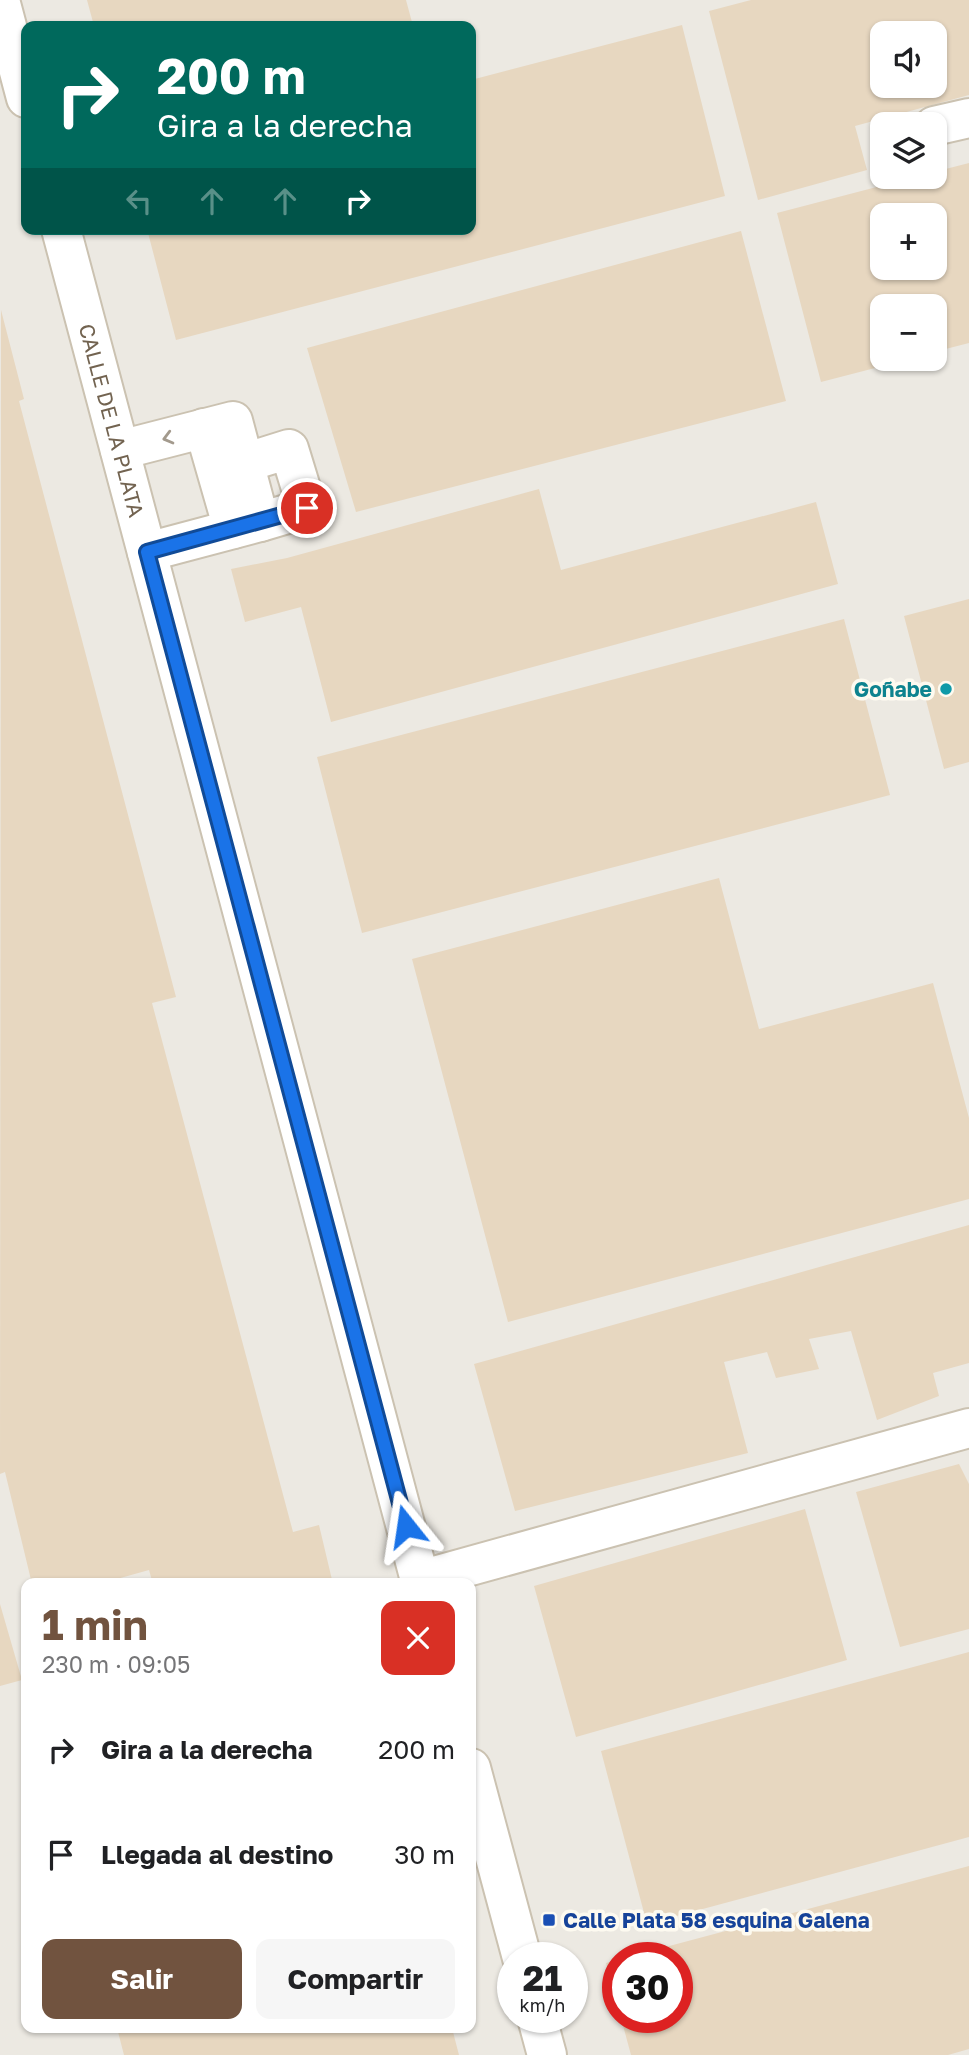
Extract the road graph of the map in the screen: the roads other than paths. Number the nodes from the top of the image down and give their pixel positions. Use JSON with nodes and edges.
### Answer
{"nodes":[{"id":1,"x":0,"y":0,"type":"edge"},
{"id":2,"x":21,"y":79,"type":"edge"},
{"id":3,"x":969,"y":118,"type":"edge"},
{"id":4,"x":947,"y":123,"type":"edge"},
{"id":5,"x":63,"y":235,"type":"edge"},
{"id":6,"x":204,"y":428,"type":"junction"},
{"id":7,"x":120,"y":450,"type":"junction"},
{"id":8,"x":246,"y":526,"type":"junction"},
{"id":9,"x":147,"y":552,"type":"junction"},
{"id":10,"x":969,"y":1428,"type":"edge"},
{"id":11,"x":420,"y":1578,"type":"edge"},
{"id":12,"x":435,"y":1578,"type":"edge"},
{"id":13,"x":476,"y":1787,"type":"edge"},
{"id":14,"x":518,"y":1942,"type":"edge"},
{"id":15,"x":541,"y":2033,"type":"edge"},
{"id":16,"x":547,"y":2055,"type":"edge"}],
"edges":[{"from":1,"to":2,"type":"street"},
{"from":3,"to":4,"type":"street"},
{"from":5,"to":7,"type":"street","name":"CALLE DE LA PLATA"},
{"from":6,"to":7,"type":"street","one_way":true},
{"from":6,"to":8,"type":"street"},
{"from":6,"to":8,"type":"street"},
{"from":7,"to":9,"type":"street","name":"CALLE DE LA PLATA"},
{"from":8,"to":9,"type":"street"},
{"from":9,"to":11,"type":"street","name":"CALLE DE LA PLATA"},
{"from":10,"to":12,"type":"street"},
{"from":13,"to":14,"type":"street"},
{"from":15,"to":16,"type":"street"}]}
